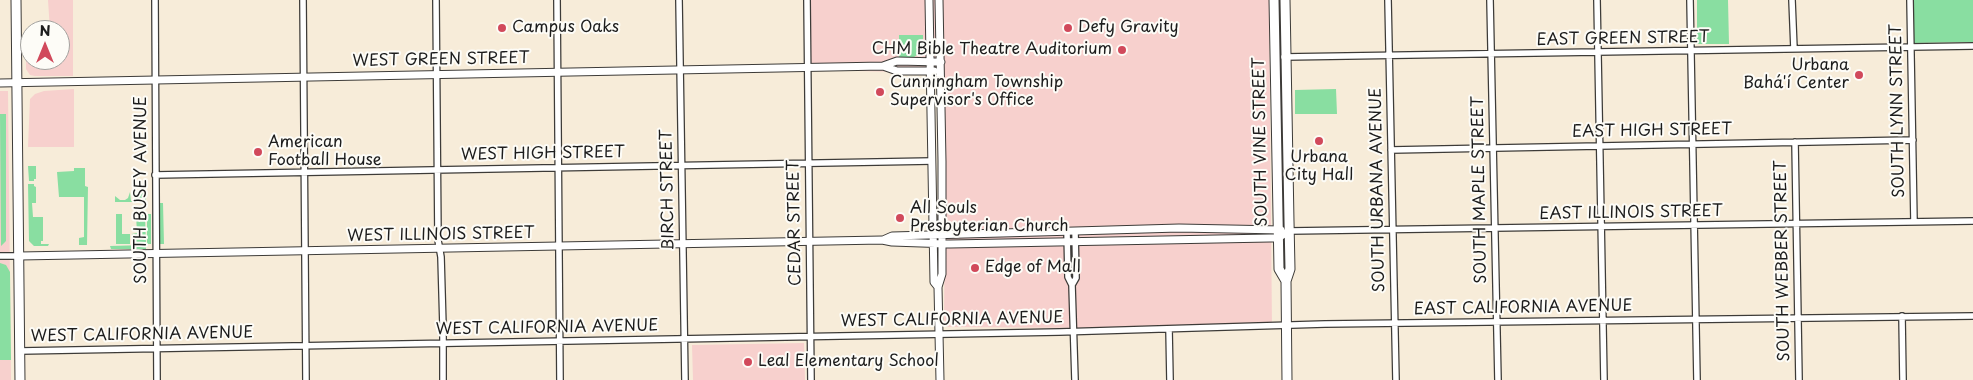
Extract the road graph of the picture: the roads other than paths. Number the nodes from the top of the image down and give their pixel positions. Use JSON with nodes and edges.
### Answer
{"nodes":[{"id":1,"x":16,"y":0,"type":"edge"},
{"id":2,"x":155,"y":0,"type":"edge"},
{"id":3,"x":303,"y":0,"type":"edge"},
{"id":4,"x":436,"y":0,"type":"edge"},
{"id":5,"x":557,"y":0,"type":"edge"},
{"id":6,"x":679,"y":0,"type":"edge"},
{"id":7,"x":807,"y":0,"type":"edge"},
{"id":8,"x":929,"y":0,"type":"edge"},
{"id":9,"x":939,"y":0,"type":"edge"},
{"id":10,"x":1274,"y":0,"type":"edge"},
{"id":11,"x":1285,"y":0,"type":"edge"},
{"id":12,"x":1388,"y":0,"type":"edge"},
{"id":13,"x":1490,"y":0,"type":"edge"},
{"id":14,"x":1597,"y":0,"type":"edge"},
{"id":15,"x":1690,"y":0,"type":"edge"},
{"id":16,"x":1792,"y":0,"type":"edge"},
{"id":17,"x":1910,"y":0,"type":"edge"},
{"id":18,"x":1973,"y":46,"type":"edge"},
{"id":19,"x":1911,"y":47,"type":"junction"},
{"id":20,"x":1794,"y":49,"type":"junction"},
{"id":21,"x":1691,"y":51,"type":"junction"},
{"id":22,"x":1597,"y":53,"type":"junction"},
{"id":23,"x":1491,"y":55,"type":"junction"},
{"id":24,"x":1390,"y":56,"type":"junction"},
{"id":25,"x":1274,"y":57,"type":"junction"},
{"id":26,"x":1286,"y":57,"type":"junction"},
{"id":27,"x":931,"y":62,"type":"junction"},
{"id":28,"x":941,"y":62,"type":"junction"},
{"id":29,"x":807,"y":66,"type":"junction"},
{"id":30,"x":883,"y":66,"type":"junction"},
{"id":31,"x":680,"y":69,"type":"junction"},
{"id":32,"x":941,"y":71,"type":"junction"},
{"id":33,"x":557,"y":72,"type":"junction"},
{"id":34,"x":930,"y":72,"type":"junction"},
{"id":35,"x":436,"y":74,"type":"junction"},
{"id":36,"x":303,"y":77,"type":"junction"},
{"id":37,"x":155,"y":79,"type":"junction"},
{"id":38,"x":0,"y":83,"type":"edge"},
{"id":39,"x":17,"y":83,"type":"junction"},
{"id":40,"x":1276,"y":107,"type":"junction"},
{"id":41,"x":1287,"y":107,"type":"junction"},
{"id":42,"x":1913,"y":140,"type":"junction"},
{"id":43,"x":1795,"y":142,"type":"junction"},
{"id":44,"x":1693,"y":145,"type":"junction"},
{"id":45,"x":1599,"y":146,"type":"junction"},
{"id":46,"x":1492,"y":148,"type":"junction"},
{"id":47,"x":1391,"y":150,"type":"junction"},
{"id":48,"x":932,"y":161,"type":"junction"},
{"id":49,"x":808,"y":162,"type":"junction"},
{"id":50,"x":682,"y":165,"type":"junction"},
{"id":51,"x":559,"y":168,"type":"junction"},
{"id":52,"x":437,"y":169,"type":"junction"},
{"id":53,"x":304,"y":172,"type":"junction"},
{"id":54,"x":155,"y":175,"type":"junction"},
{"id":55,"x":1277,"y":179,"type":"junction"},
{"id":56,"x":1289,"y":179,"type":"junction"},
{"id":57,"x":1914,"y":222,"type":"junction"},
{"id":58,"x":1973,"y":222,"type":"edge"},
{"id":59,"x":1797,"y":224,"type":"junction"},
{"id":60,"x":1695,"y":226,"type":"junction"},
{"id":61,"x":1601,"y":227,"type":"junction"},
{"id":62,"x":1239,"y":229,"type":"junction"},
{"id":63,"x":1494,"y":229,"type":"junction"},
{"id":64,"x":1394,"y":230,"type":"junction"},
{"id":65,"x":1071,"y":231,"type":"junction"},
{"id":66,"x":1290,"y":232,"type":"junction"},
{"id":67,"x":1278,"y":233,"type":"junction"},
{"id":68,"x":942,"y":235,"type":"junction"},
{"id":69,"x":1239,"y":239,"type":"junction"},
{"id":70,"x":933,"y":240,"type":"junction"},
{"id":71,"x":810,"y":242,"type":"junction"},
{"id":72,"x":1068,"y":242,"type":"junction"},
{"id":73,"x":1076,"y":242,"type":"junction"},
{"id":74,"x":683,"y":244,"type":"junction"},
{"id":75,"x":942,"y":244,"type":"junction"},
{"id":76,"x":559,"y":247,"type":"junction"},
{"id":77,"x":439,"y":249,"type":"junction"},
{"id":78,"x":304,"y":251,"type":"junction"},
{"id":79,"x":156,"y":253,"type":"junction"},
{"id":80,"x":0,"y":256,"type":"edge"},
{"id":81,"x":20,"y":256,"type":"junction"},
{"id":82,"x":1286,"y":281,"type":"junction"},
{"id":83,"x":1072,"y":285,"type":"junction"},
{"id":84,"x":938,"y":287,"type":"junction"},
{"id":85,"x":1902,"y":316,"type":"junction"},
{"id":86,"x":1973,"y":316,"type":"edge"},
{"id":87,"x":1696,"y":318,"type":"junction"},
{"id":88,"x":1798,"y":318,"type":"junction"},
{"id":89,"x":1603,"y":320,"type":"junction"},
{"id":90,"x":1497,"y":322,"type":"junction"},
{"id":91,"x":1394,"y":323,"type":"junction"},
{"id":92,"x":1287,"y":325,"type":"junction"},
{"id":93,"x":1169,"y":329,"type":"junction"},
{"id":94,"x":1074,"y":332,"type":"junction"},
{"id":95,"x":940,"y":334,"type":"junction"},
{"id":96,"x":810,"y":336,"type":"junction"},
{"id":97,"x":684,"y":339,"type":"junction"},
{"id":98,"x":560,"y":341,"type":"junction"},
{"id":99,"x":443,"y":344,"type":"junction"},
{"id":100,"x":306,"y":346,"type":"junction"},
{"id":101,"x":157,"y":349,"type":"junction"},
{"id":102,"x":20,"y":351,"type":"junction"},
{"id":103,"x":20,"y":380,"type":"edge"},
{"id":104,"x":157,"y":380,"type":"edge"},
{"id":105,"x":306,"y":380,"type":"edge"},
{"id":106,"x":443,"y":380,"type":"edge"},
{"id":107,"x":560,"y":380,"type":"edge"},
{"id":108,"x":685,"y":380,"type":"edge"},
{"id":109,"x":811,"y":380,"type":"edge"},
{"id":110,"x":940,"y":380,"type":"edge"},
{"id":111,"x":1075,"y":380,"type":"edge"},
{"id":112,"x":1170,"y":380,"type":"edge"},
{"id":113,"x":1287,"y":380,"type":"edge"},
{"id":114,"x":1396,"y":380,"type":"edge"},
{"id":115,"x":1498,"y":380,"type":"edge"},
{"id":116,"x":1604,"y":380,"type":"edge"},
{"id":117,"x":1697,"y":380,"type":"edge"},
{"id":118,"x":1799,"y":380,"type":"edge"},
{"id":119,"x":1903,"y":380,"type":"edge"}],
"edges":[{"from":1,"to":39,"type":"main road"},
{"from":2,"to":37,"type":"street","name":"SOUTH BUSEY AVENUE"},
{"from":3,"to":36,"type":"street"},
{"from":4,"to":35,"type":"street"},
{"from":5,"to":33,"type":"street"},
{"from":6,"to":31,"type":"street","name":"BIRCH STREET"},
{"from":7,"to":29,"type":"street","name":"CEDAR STREET"},
{"from":8,"to":27,"type":"street"},
{"from":9,"to":28,"type":"street"},
{"from":10,"to":25,"type":"main road","name":"SOUTH VINE STREET"},
{"from":11,"to":26,"type":"main road","name":"SOUTH VINE STREET"},
{"from":12,"to":24,"type":"street","name":"SOUTH URBANA AVENUE"},
{"from":13,"to":23,"type":"street","name":"SOUTH MAPLE STREET"},
{"from":14,"to":22,"type":"street"},
{"from":15,"to":21,"type":"street"},
{"from":16,"to":20,"type":"street"},
{"from":17,"to":19,"type":"street","name":"SOUTH LYNN STREET"},
{"from":18,"to":19,"type":"street","name":"EAST GREEN STREET"},
{"from":19,"to":20,"type":"street","name":"EAST GREEN STREET"},
{"from":19,"to":42,"type":"street","name":"SOUTH LYNN STREET"},
{"from":20,"to":21,"type":"street","name":"EAST GREEN STREET"},
{"from":21,"to":22,"type":"street","name":"EAST GREEN STREET"},
{"from":21,"to":44,"type":"street"},
{"from":22,"to":23,"type":"street","name":"EAST GREEN STREET"},
{"from":22,"to":45,"type":"street"},
{"from":23,"to":24,"type":"street","name":"EAST GREEN STREET"},
{"from":23,"to":46,"type":"street","name":"SOUTH MAPLE STREET"},
{"from":24,"to":26,"type":"street","name":"EAST GREEN STREET"},
{"from":24,"to":47,"type":"street","name":"SOUTH URBANA AVENUE"},
{"from":25,"to":26,"type":"street","name":"EAST GREEN STREET"},
{"from":25,"to":40,"type":"main road","name":"SOUTH VINE STREET"},
{"from":26,"to":41,"type":"main road","name":"SOUTH VINE STREET"},
{"from":27,"to":28,"type":"street","name":"WEST GREEN STREET"},
{"from":27,"to":30,"type":"street","name":"WEST GREEN STREET"},
{"from":27,"to":34,"type":"street"},
{"from":28,"to":32,"type":"street"},
{"from":29,"to":30,"type":"street","name":"WEST GREEN STREET"},
{"from":29,"to":31,"type":"street","name":"WEST GREEN STREET"},
{"from":29,"to":49,"type":"street","name":"CEDAR STREET"},
{"from":30,"to":34,"type":"street","name":"WEST GREEN STREET"},
{"from":31,"to":33,"type":"street","name":"WEST GREEN STREET"},
{"from":31,"to":50,"type":"street","name":"BIRCH STREET"},
{"from":32,"to":34,"type":"street","name":"WEST GREEN STREET"},
{"from":32,"to":68,"type":"street"},
{"from":33,"to":35,"type":"street","name":"WEST GREEN STREET"},
{"from":33,"to":51,"type":"street"},
{"from":34,"to":48,"type":"street"},
{"from":35,"to":36,"type":"street","name":"WEST GREEN STREET"},
{"from":35,"to":52,"type":"street"},
{"from":36,"to":37,"type":"street","name":"WEST GREEN STREET"},
{"from":36,"to":53,"type":"street"},
{"from":37,"to":39,"type":"street","name":"WEST GREEN STREET"},
{"from":37,"to":54,"type":"street","name":"SOUTH BUSEY AVENUE"},
{"from":38,"to":39,"type":"street","name":"WEST GREEN STREET"},
{"from":39,"to":81,"type":"main road"},
{"from":40,"to":41,"type":"main road"},
{"from":40,"to":55,"type":"main road","name":"SOUTH VINE STREET"},
{"from":41,"to":56,"type":"main road","name":"SOUTH VINE STREET"},
{"from":42,"to":43,"type":"street","name":"EAST HIGH STREET"},
{"from":42,"to":57,"type":"street","name":"SOUTH LYNN STREET"},
{"from":43,"to":44,"type":"street","name":"EAST HIGH STREET"},
{"from":43,"to":59,"type":"street","name":"SOUTH WEBBER STREET"},
{"from":44,"to":45,"type":"street","name":"EAST HIGH STREET"},
{"from":44,"to":60,"type":"street"},
{"from":45,"to":46,"type":"street","name":"EAST HIGH STREET"},
{"from":45,"to":61,"type":"street"},
{"from":46,"to":47,"type":"street","name":"EAST HIGH STREET"},
{"from":46,"to":63,"type":"street","name":"SOUTH MAPLE STREET"},
{"from":47,"to":64,"type":"street","name":"SOUTH URBANA AVENUE"},
{"from":48,"to":49,"type":"street","name":"WEST HIGH STREET"},
{"from":48,"to":70,"type":"street"},
{"from":49,"to":50,"type":"street","name":"WEST HIGH STREET"},
{"from":49,"to":71,"type":"street","name":"CEDAR STREET"},
{"from":50,"to":51,"type":"street","name":"WEST HIGH STREET"},
{"from":50,"to":74,"type":"street","name":"BIRCH STREET"},
{"from":51,"to":52,"type":"street","name":"WEST HIGH STREET"},
{"from":51,"to":76,"type":"street"},
{"from":52,"to":53,"type":"street","name":"WEST HIGH STREET"},
{"from":52,"to":77,"type":"street"},
{"from":53,"to":54,"type":"street","name":"WEST HIGH STREET"},
{"from":53,"to":78,"type":"street"},
{"from":54,"to":79,"type":"street","name":"SOUTH BUSEY AVENUE"},
{"from":55,"to":56,"type":"main road"},
{"from":55,"to":67,"type":"main road","name":"SOUTH VINE STREET"},
{"from":56,"to":66,"type":"main road","name":"SOUTH VINE STREET"},
{"from":57,"to":58,"type":"street","name":"EAST ILLINOIS STREET"},
{"from":57,"to":59,"type":"street","name":"EAST ILLINOIS STREET"},
{"from":59,"to":60,"type":"street","name":"EAST ILLINOIS STREET"},
{"from":59,"to":88,"type":"street","name":"SOUTH WEBBER STREET"},
{"from":60,"to":61,"type":"street","name":"EAST ILLINOIS STREET"},
{"from":60,"to":87,"type":"street"},
{"from":61,"to":63,"type":"street","name":"EAST ILLINOIS STREET"},
{"from":61,"to":89,"type":"street"},
{"from":62,"to":65,"type":"street","name":"EAST ILLINOIS STREET"},
{"from":62,"to":67,"type":"street","name":"EAST ILLINOIS STREET"},
{"from":62,"to":69,"type":"street"},
{"from":63,"to":64,"type":"street","name":"EAST ILLINOIS STREET"},
{"from":63,"to":90,"type":"street","name":"SOUTH MAPLE STREET"},
{"from":64,"to":66,"type":"street","name":"EAST ILLINOIS STREET"},
{"from":64,"to":91,"type":"street","name":"SOUTH URBANA AVENUE"},
{"from":65,"to":68,"type":"street","name":"WEST ILLINOIS STREET"},
{"from":65,"to":72,"type":"street"},
{"from":65,"to":73,"type":"street"},
{"from":66,"to":67,"type":"street","name":"EAST ILLINOIS STREET"},
{"from":66,"to":82,"type":"main road","name":"SOUTH VINE STREET"},
{"from":67,"to":69,"type":"street","name":"EAST ILLINOIS STREET"},
{"from":67,"to":82,"type":"main road","name":"SOUTH VINE STREET"},
{"from":68,"to":70,"type":"street","name":"WEST ILLINOIS STREET"},
{"from":68,"to":75,"type":"street"},
{"from":69,"to":73,"type":"street","name":"EAST ILLINOIS STREET"},
{"from":70,"to":71,"type":"street","name":"WEST ILLINOIS STREET"},
{"from":70,"to":75,"type":"street","name":"WEST ILLINOIS STREET"},
{"from":70,"to":84,"type":"street"},
{"from":71,"to":74,"type":"street","name":"WEST ILLINOIS STREET"},
{"from":71,"to":96,"type":"street","name":"CEDAR STREET"},
{"from":72,"to":73,"type":"street","name":"EAST ILLINOIS STREET"},
{"from":72,"to":75,"type":"street","name":"WEST ILLINOIS STREET"},
{"from":72,"to":83,"type":"street"},
{"from":73,"to":83,"type":"street"},
{"from":74,"to":76,"type":"street","name":"WEST ILLINOIS STREET"},
{"from":74,"to":97,"type":"street","name":"BIRCH STREET"},
{"from":75,"to":84,"type":"street"},
{"from":76,"to":77,"type":"street","name":"WEST ILLINOIS STREET"},
{"from":76,"to":98,"type":"street"},
{"from":77,"to":78,"type":"street","name":"WEST ILLINOIS STREET"},
{"from":77,"to":99,"type":"street"},
{"from":78,"to":79,"type":"street","name":"WEST ILLINOIS STREET"},
{"from":78,"to":100,"type":"street"},
{"from":79,"to":81,"type":"street","name":"WEST ILLINOIS STREET"},
{"from":79,"to":101,"type":"street","name":"SOUTH BUSEY AVENUE"},
{"from":80,"to":81,"type":"street","name":"WEST ILLINOIS STREET"},
{"from":81,"to":102,"type":"main road"},
{"from":82,"to":92,"type":"main road","name":"SOUTH VINE STREET"},
{"from":83,"to":94,"type":"street"},
{"from":84,"to":95,"type":"street"},
{"from":85,"to":86,"type":"street","name":"EAST CALIFORNIA AVENUE"},
{"from":85,"to":88,"type":"street","name":"EAST CALIFORNIA AVENUE"},
{"from":85,"to":119,"type":"street"},
{"from":87,"to":88,"type":"street","name":"EAST CALIFORNIA AVENUE"},
{"from":87,"to":89,"type":"street","name":"EAST CALIFORNIA AVENUE"},
{"from":87,"to":117,"type":"street"},
{"from":88,"to":118,"type":"street","name":"SOUTH WEBBER STREET"},
{"from":89,"to":90,"type":"street","name":"EAST CALIFORNIA AVENUE"},
{"from":89,"to":116,"type":"street"},
{"from":90,"to":91,"type":"street","name":"EAST CALIFORNIA AVENUE"},
{"from":90,"to":115,"type":"street","name":"SOUTH MAPLE STREET"},
{"from":91,"to":92,"type":"street","name":"EAST CALIFORNIA AVENUE"},
{"from":91,"to":114,"type":"street","name":"SOUTH URBANA AVENUE"},
{"from":92,"to":93,"type":"street","name":"EAST CALIFORNIA AVENUE"},
{"from":92,"to":113,"type":"main road","name":"SOUTH VINE STREET"},
{"from":93,"to":94,"type":"street","name":"EAST CALIFORNIA AVENUE"},
{"from":93,"to":112,"type":"street"},
{"from":94,"to":95,"type":"street","name":"WEST CALIFORNIA AVENUE"},
{"from":94,"to":111,"type":"street"},
{"from":95,"to":96,"type":"street","name":"WEST CALIFORNIA AVENUE"},
{"from":95,"to":110,"type":"street"},
{"from":96,"to":97,"type":"street","name":"WEST CALIFORNIA AVENUE"},
{"from":96,"to":109,"type":"street","name":"CEDAR STREET"},
{"from":97,"to":98,"type":"street","name":"WEST CALIFORNIA AVENUE"},
{"from":97,"to":108,"type":"street","name":"BIRCH STREET"},
{"from":98,"to":99,"type":"street","name":"WEST CALIFORNIA AVENUE"},
{"from":98,"to":107,"type":"street"},
{"from":99,"to":100,"type":"street","name":"WEST CALIFORNIA AVENUE"},
{"from":99,"to":106,"type":"street"},
{"from":100,"to":101,"type":"street","name":"WEST CALIFORNIA AVENUE"},
{"from":100,"to":105,"type":"street"},
{"from":101,"to":102,"type":"street","name":"WEST CALIFORNIA AVENUE"},
{"from":101,"to":104,"type":"street","name":"SOUTH BUSEY AVENUE"},
{"from":102,"to":103,"type":"main road"}]}
